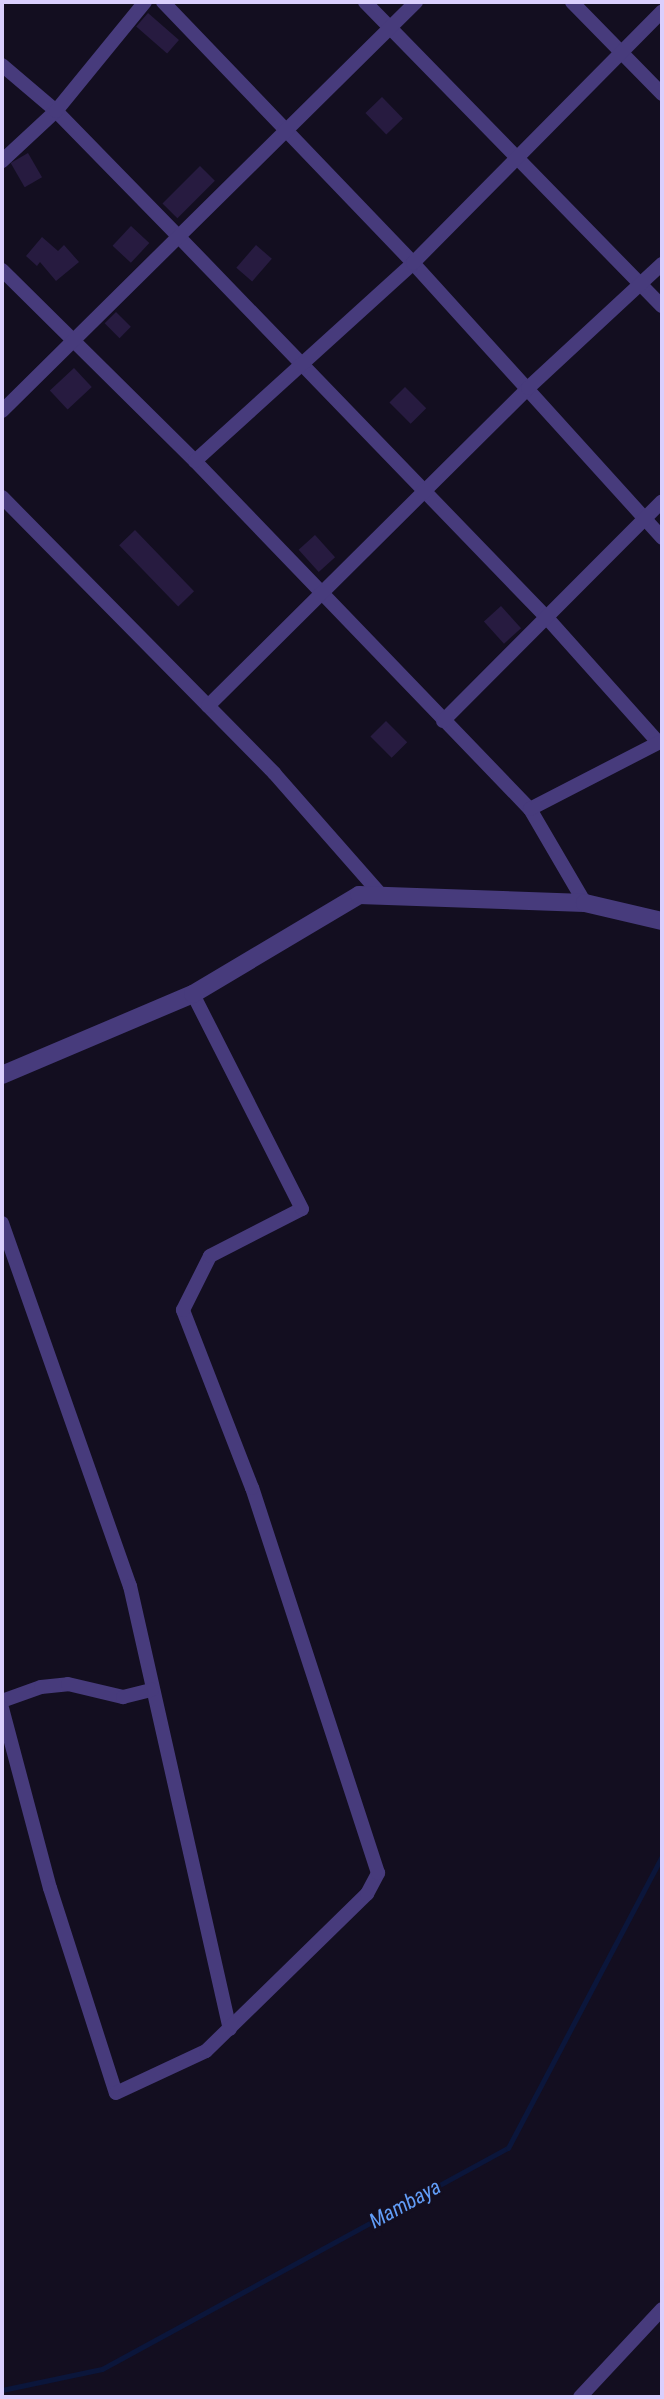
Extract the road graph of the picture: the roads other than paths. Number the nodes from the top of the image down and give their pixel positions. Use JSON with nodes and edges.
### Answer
{"nodes":[{"id":1,"x":145,"y":2,"type":"edge"},
{"id":2,"x":163,"y":2,"type":"edge"},
{"id":3,"x":365,"y":2,"type":"edge"},
{"id":4,"x":416,"y":2,"type":"edge"},
{"id":5,"x":572,"y":2,"type":"edge"},
{"id":6,"x":662,"y":12,"type":"edge"},
{"id":7,"x":390,"y":27,"type":"junction"},
{"id":8,"x":621,"y":53,"type":"junction"},
{"id":9,"x":2,"y":65,"type":"edge"},
{"id":10,"x":662,"y":94,"type":"edge"},
{"id":11,"x":56,"y":111,"type":"junction"},
{"id":12,"x":287,"y":131,"type":"junction"},
{"id":13,"x":519,"y":157,"type":"junction"},
{"id":14,"x":2,"y":161,"type":"edge"},
{"id":15,"x":180,"y":237,"type":"junction"},
{"id":16,"x":413,"y":263,"type":"junction"},
{"id":17,"x":662,"y":264,"type":"edge"},
{"id":18,"x":2,"y":270,"type":"edge"},
{"id":19,"x":642,"y":284,"type":"junction"},
{"id":20,"x":662,"y":306,"type":"edge"},
{"id":21,"x":74,"y":340,"type":"junction"},
{"id":22,"x":303,"y":366,"type":"junction"},
{"id":23,"x":528,"y":387,"type":"junction"},
{"id":24,"x":2,"y":411,"type":"edge"},
{"id":25,"x":195,"y":461,"type":"junction"},
{"id":26,"x":425,"y":492,"type":"junction"},
{"id":27,"x":2,"y":497,"type":"edge"},
{"id":28,"x":662,"y":501,"type":"edge"},
{"id":29,"x":645,"y":520,"type":"junction"},
{"id":30,"x":662,"y":538,"type":"edge"},
{"id":31,"x":321,"y":594,"type":"junction"},
{"id":32,"x":548,"y":620,"type":"junction"},
{"id":33,"x":208,"y":706,"type":"junction"},
{"id":34,"x":443,"y":721,"type":"junction"},
{"id":35,"x":661,"y":742,"type":"edge"},
{"id":36,"x":530,"y":809,"type":"junction"},
{"id":37,"x":382,"y":896,"type":"junction"},
{"id":38,"x":585,"y":903,"type":"junction"},
{"id":39,"x":662,"y":921,"type":"edge"},
{"id":40,"x":193,"y":994,"type":"junction"},
{"id":41,"x":2,"y":1075,"type":"edge"},
{"id":42,"x":2,"y":1223,"type":"edge"},
{"id":43,"x":152,"y":1690,"type":"junction"},
{"id":44,"x":2,"y":1701,"type":"edge"},
{"id":45,"x":2,"y":1709,"type":"edge"},
{"id":46,"x":230,"y":2029,"type":"junction"},
{"id":47,"x":662,"y":2309,"type":"edge"},
{"id":48,"x":580,"y":2397,"type":"edge"}],
"edges":[{"from":1,"to":11,"type":"street"},
{"from":2,"to":12,"type":"street"},
{"from":3,"to":7,"type":"street"},
{"from":4,"to":7,"type":"street"},
{"from":5,"to":8,"type":"street"},
{"from":6,"to":8,"type":"street"},
{"from":7,"to":12,"type":"street"},
{"from":7,"to":13,"type":"street"},
{"from":8,"to":10,"type":"street"},
{"from":8,"to":13,"type":"street"},
{"from":9,"to":11,"type":"street"},
{"from":11,"to":14,"type":"street"},
{"from":11,"to":15,"type":"street"},
{"from":12,"to":15,"type":"street"},
{"from":12,"to":16,"type":"street"},
{"from":13,"to":16,"type":"street"},
{"from":13,"to":19,"type":"street"},
{"from":15,"to":21,"type":"street"},
{"from":15,"to":22,"type":"street"},
{"from":16,"to":22,"type":"street"},
{"from":16,"to":23,"type":"street"},
{"from":17,"to":19,"type":"street"},
{"from":18,"to":21,"type":"street"},
{"from":19,"to":20,"type":"street"},
{"from":19,"to":23,"type":"street"},
{"from":21,"to":24,"type":"street"},
{"from":21,"to":25,"type":"street"},
{"from":22,"to":25,"type":"street"},
{"from":22,"to":26,"type":"street"},
{"from":23,"to":26,"type":"street"},
{"from":23,"to":29,"type":"street"},
{"from":25,"to":31,"type":"street"},
{"from":26,"to":31,"type":"street"},
{"from":26,"to":32,"type":"street"},
{"from":27,"to":33,"type":"street"},
{"from":28,"to":29,"type":"street"},
{"from":29,"to":30,"type":"street"},
{"from":29,"to":32,"type":"street"},
{"from":31,"to":33,"type":"street"},
{"from":31,"to":34,"type":"street"},
{"from":32,"to":34,"type":"street"},
{"from":32,"to":35,"type":"street"},
{"from":33,"to":37,"type":"street"},
{"from":34,"to":36,"type":"street"},
{"from":35,"to":36,"type":"street"},
{"from":36,"to":38,"type":"street"},
{"from":37,"to":38,"type":"street"},
{"from":37,"to":40,"type":"street"},
{"from":38,"to":39,"type":"street"},
{"from":40,"to":41,"type":"street"},
{"from":40,"to":46,"type":"street"},
{"from":42,"to":43,"type":"street"},
{"from":43,"to":44,"type":"street"},
{"from":43,"to":46,"type":"street"},
{"from":45,"to":46,"type":"street"},
{"from":47,"to":48,"type":"street"}]}
